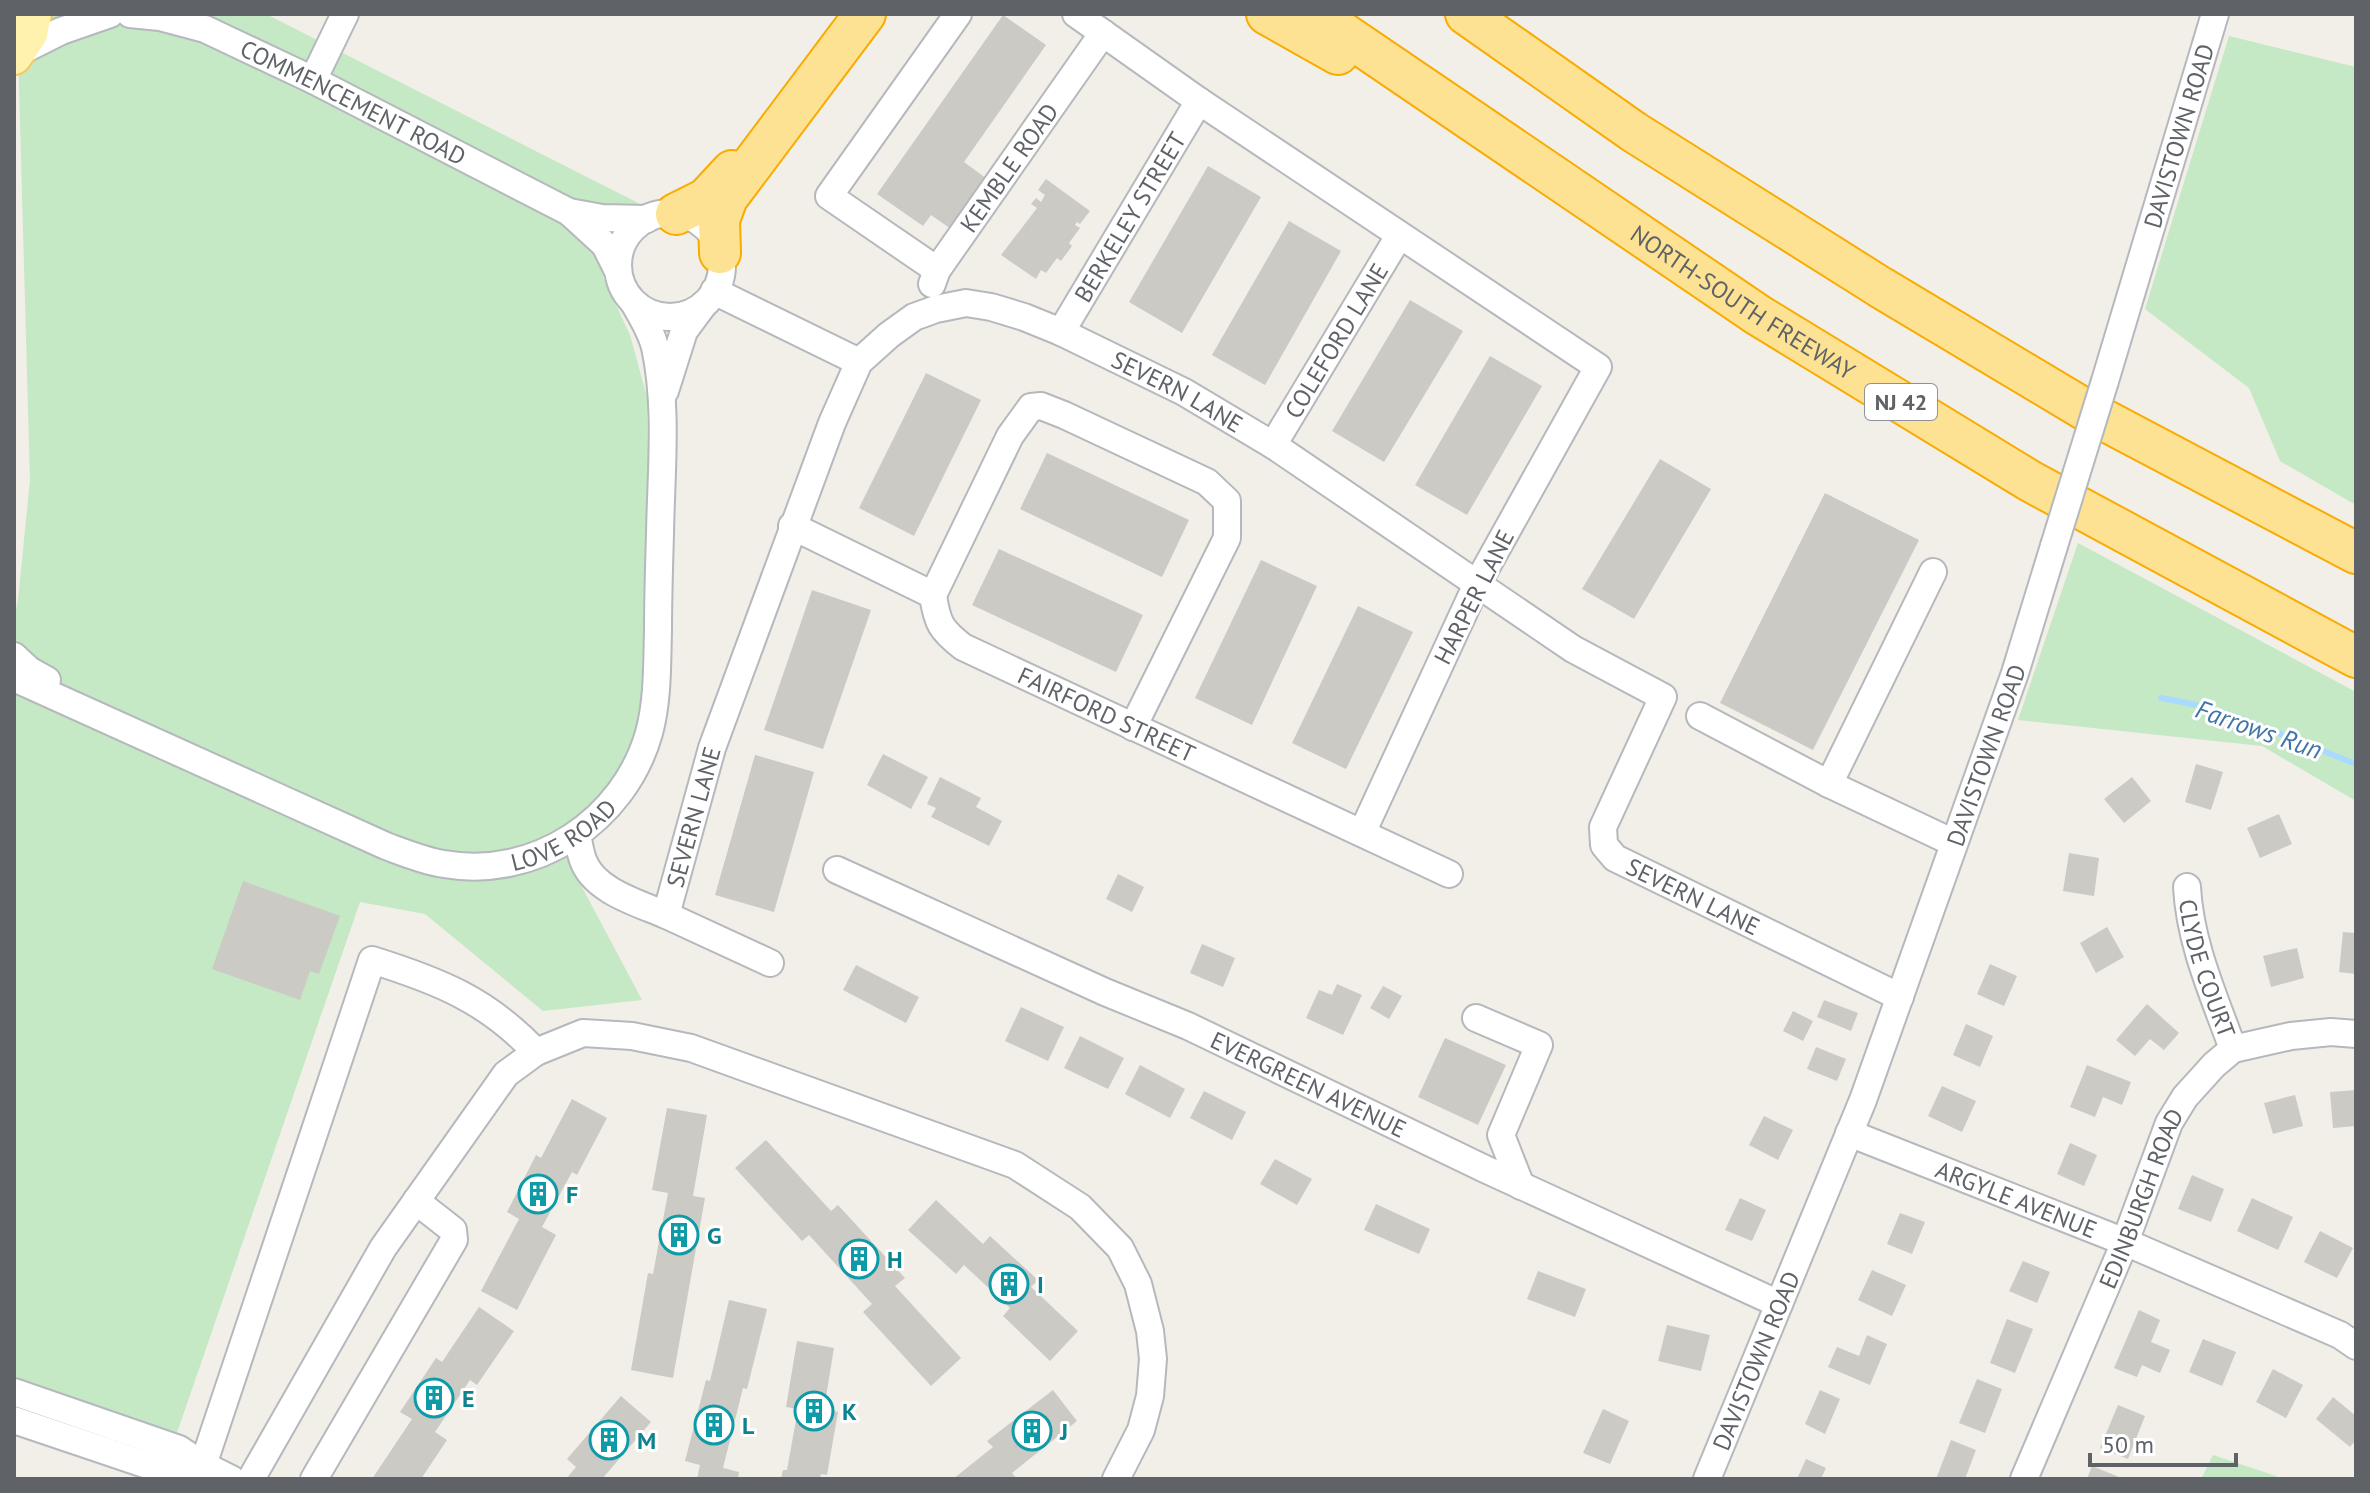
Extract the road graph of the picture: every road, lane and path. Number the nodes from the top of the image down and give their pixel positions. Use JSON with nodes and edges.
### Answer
{"nodes":[{"id":1,"x":34,"y":14,"type":"edge"},
{"id":2,"x":110,"y":14,"type":"edge"},
{"id":3,"x":130,"y":14,"type":"edge"},
{"id":4,"x":345,"y":14,"type":"edge"},
{"id":5,"x":850,"y":14,"type":"edge"},
{"id":6,"x":865,"y":14,"type":"edge"},
{"id":7,"x":958,"y":14,"type":"edge"},
{"id":8,"x":1076,"y":14,"type":"edge"},
{"id":9,"x":1267,"y":14,"type":"edge"},
{"id":10,"x":1315,"y":14,"type":"edge"},
{"id":11,"x":1466,"y":14,"type":"edge"},
{"id":12,"x":2215,"y":14,"type":"edge"},
{"id":13,"x":1103,"y":33,"type":"junction"},
{"id":14,"x":17,"y":55,"type":"edge"},
{"id":15,"x":313,"y":80,"type":"junction"},
{"id":16,"x":1199,"y":101,"type":"junction"},
{"id":17,"x":1463,"y":116,"type":"junction"},
{"id":18,"x":569,"y":212,"type":"junction"},
{"id":19,"x":662,"y":216,"type":"junction"},
{"id":20,"x":1399,"y":236,"type":"junction"},
{"id":21,"x":937,"y":270,"type":"junction"},
{"id":22,"x":618,"y":271,"type":"junction"},
{"id":23,"x":713,"y":282,"type":"junction"},
{"id":24,"x":634,"y":303,"type":"junction"},
{"id":25,"x":936,"y":309,"type":"junction"},
{"id":26,"x":1061,"y":332,"type":"junction"},
{"id":27,"x":859,"y":362,"type":"junction"},
{"id":28,"x":662,"y":406,"type":"junction"},
{"id":29,"x":1273,"y":445,"type":"junction"},
{"id":30,"x":792,"y":526,"type":"junction"},
{"id":31,"x":2356,"y":553,"type":"edge"},
{"id":32,"x":1933,"y":572,"type":"dead end"},
{"id":33,"x":1477,"y":584,"type":"junction"},
{"id":34,"x":933,"y":595,"type":"junction"},
{"id":35,"x":14,"y":656,"type":"edge"},
{"id":36,"x":2356,"y":657,"type":"edge"},
{"id":37,"x":14,"y":678,"type":"edge"},
{"id":38,"x":14,"y":697,"type":"edge"},
{"id":39,"x":1700,"y":716,"type":"dead end"},
{"id":40,"x":1133,"y":727,"type":"junction"},
{"id":41,"x":133,"y":730,"type":"junction"},
{"id":42,"x":1829,"y":784,"type":"junction"},
{"id":43,"x":1362,"y":833,"type":"junction"},
{"id":44,"x":577,"y":835,"type":"junction"},
{"id":45,"x":1954,"y":843,"type":"junction"},
{"id":46,"x":837,"y":870,"type":"dead end"},
{"id":47,"x":1449,"y":874,"type":"dead end"},
{"id":48,"x":2187,"y":887,"type":"dead end"},
{"id":49,"x":666,"y":915,"type":"junction"},
{"id":50,"x":770,"y":963,"type":"dead end"},
{"id":51,"x":1900,"y":997,"type":"junction"},
{"id":52,"x":1476,"y":1018,"type":"dead end"},
{"id":53,"x":2356,"y":1034,"type":"edge"},
{"id":54,"x":2233,"y":1049,"type":"junction"},
{"id":55,"x":536,"y":1052,"type":"junction"},
{"id":56,"x":1849,"y":1133,"type":"junction"},
{"id":57,"x":1521,"y":1186,"type":"junction"},
{"id":58,"x":416,"y":1201,"type":"junction"},
{"id":59,"x":2125,"y":1242,"type":"junction"},
{"id":60,"x":1779,"y":1304,"type":"junction"},
{"id":61,"x":2356,"y":1346,"type":"edge"},
{"id":62,"x":16,"y":1406,"type":"edge"},
{"id":63,"x":203,"y":1465,"type":"junction"},
{"id":64,"x":231,"y":1479,"type":"edge"},
{"id":65,"x":251,"y":1479,"type":"edge"},
{"id":66,"x":314,"y":1479,"type":"edge"},
{"id":67,"x":1116,"y":1479,"type":"edge"},
{"id":68,"x":1707,"y":1479,"type":"edge"},
{"id":69,"x":2024,"y":1479,"type":"edge"}],
"edges":[{"from":1,"to":14,"type":"main road"},
{"from":2,"to":14,"type":"street"},
{"from":3,"to":15,"type":"street","name":"COMMENCEMENT ROAD"},
{"from":4,"to":15,"type":"street"},
{"from":5,"to":19,"type":"highway"},
{"from":6,"to":23,"type":"highway"},
{"from":7,"to":21,"type":"street"},
{"from":8,"to":13,"type":"street"},
{"from":9,"to":17,"type":"highway"},
{"from":10,"to":17,"type":"highway","name":"NORTH-SOUTH FREEWAY","number":"NJ 42"},
{"from":11,"to":31,"type":"highway"},
{"from":12,"to":45,"type":"street","name":"DAVISTOWN ROAD","bridge":true},
{"from":13,"to":16,"type":"street"},
{"from":13,"to":21,"type":"street","name":"KEMBLE ROAD"},
{"from":15,"to":18,"type":"street","name":"COMMENCEMENT ROAD"},
{"from":16,"to":20,"type":"street"},
{"from":16,"to":26,"type":"street","name":"BERKELEY STREET"},
{"from":17,"to":36,"type":"highway","name":"NORTH-SOUTH FREEWAY","number":"NJ 42"},
{"from":18,"to":19,"type":"street","name":"COMMENCEMENT ROAD"},
{"from":18,"to":22,"type":"street","name":"COMMENCEMENT ROAD"},
{"from":19,"to":22,"type":"street"},
{"from":19,"to":23,"type":"street"},
{"from":20,"to":29,"type":"street","name":"COLEFORD LANE"},
{"from":20,"to":33,"type":"street","name":"HARPER LANE"},
{"from":21,"to":25,"type":"street"},
{"from":22,"to":24,"type":"street"},
{"from":23,"to":24,"type":"street"},
{"from":23,"to":27,"type":"street"},
{"from":23,"to":28,"type":"street","name":"LOVE ROAD"},
{"from":24,"to":28,"type":"street","name":"LOVE ROAD"},
{"from":25,"to":26,"type":"street","name":"SEVERN LANE"},
{"from":25,"to":27,"type":"street","name":"SEVERN LANE"},
{"from":26,"to":29,"type":"street","name":"SEVERN LANE"},
{"from":27,"to":30,"type":"street","name":"SEVERN LANE"},
{"from":28,"to":44,"type":"street","name":"LOVE ROAD"},
{"from":29,"to":33,"type":"street","name":"SEVERN LANE"},
{"from":30,"to":34,"type":"street"},
{"from":30,"to":49,"type":"street","name":"SEVERN LANE"},
{"from":32,"to":42,"type":"street"},
{"from":33,"to":43,"type":"street","name":"HARPER LANE"},
{"from":33,"to":51,"type":"street","name":"SEVERN LANE"},
{"from":34,"to":40,"type":"street","name":"FAIRFORD STREET"},
{"from":34,"to":40,"type":"street"},
{"from":35,"to":41,"type":"street","name":"LOVE ROAD"},
{"from":37,"to":41,"type":"street","name":"LOVE ROAD"},
{"from":38,"to":41,"type":"street"},
{"from":39,"to":42,"type":"street"},
{"from":40,"to":43,"type":"street","name":"FAIRFORD STREET"},
{"from":41,"to":44,"type":"street","name":"LOVE ROAD"},
{"from":42,"to":45,"type":"street"},
{"from":43,"to":47,"type":"street","name":"FAIRFORD STREET"},
{"from":44,"to":49,"type":"street","name":"SEVERN LANE"},
{"from":45,"to":51,"type":"street","name":"DAVISTOWN ROAD"},
{"from":46,"to":57,"type":"street","name":"EVERGREEN AVENUE"},
{"from":48,"to":54,"type":"street","name":"CLYDE COURT"},
{"from":49,"to":50,"type":"street"},
{"from":51,"to":56,"type":"street","name":"DAVISTOWN ROAD"},
{"from":52,"to":57,"type":"street"},
{"from":53,"to":54,"type":"street"},
{"from":54,"to":59,"type":"street","name":"EDINBURGH ROAD"},
{"from":55,"to":58,"type":"street"},
{"from":55,"to":63,"type":"street"},
{"from":55,"to":67,"type":"street"},
{"from":56,"to":59,"type":"street","name":"ARGYLE AVENUE"},
{"from":56,"to":60,"type":"street","name":"DAVISTOWN ROAD"},
{"from":57,"to":60,"type":"street","name":"EVERGREEN AVENUE"},
{"from":58,"to":65,"type":"street"},
{"from":58,"to":66,"type":"street"},
{"from":59,"to":61,"type":"street","name":"ARGYLE AVENUE"},
{"from":59,"to":69,"type":"street","name":"EDINBURGH ROAD"},
{"from":60,"to":68,"type":"street","name":"DAVISTOWN ROAD"},
{"from":62,"to":63,"type":"street"},
{"from":63,"to":64,"type":"street"}]}
